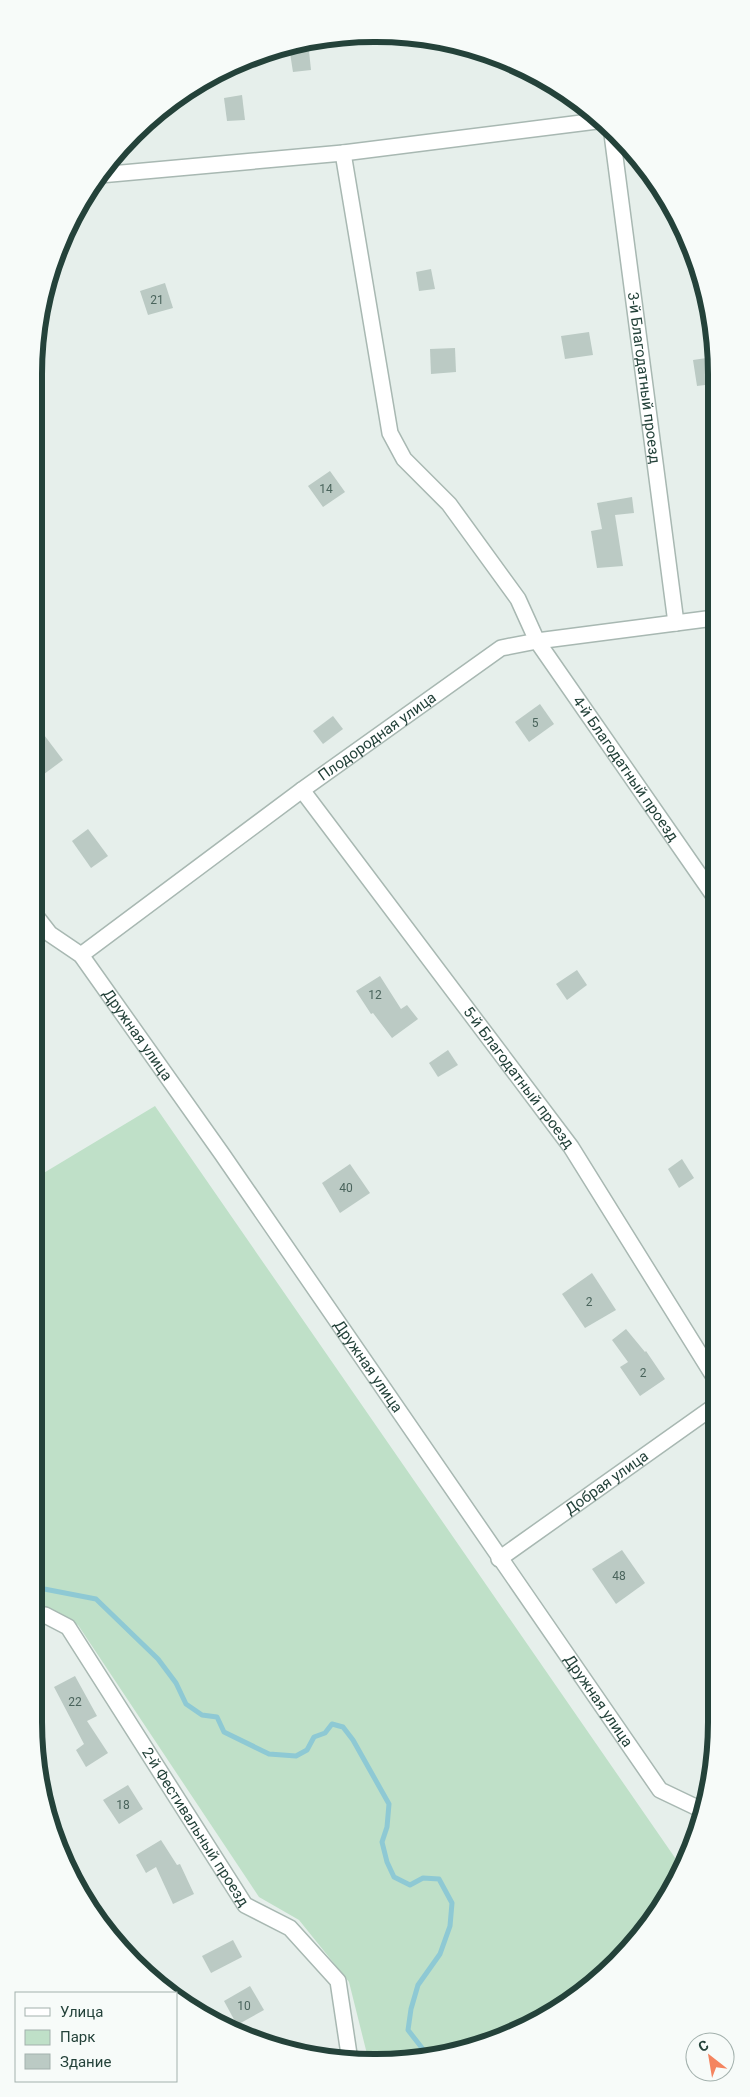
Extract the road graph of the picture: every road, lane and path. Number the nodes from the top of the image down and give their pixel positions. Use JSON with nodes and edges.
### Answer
{"nodes":[{"id":1,"x":590,"y":122,"type":"edge"},
{"id":2,"x":613,"y":143,"type":"edge"},
{"id":3,"x":342,"y":153,"type":"junction"},
{"id":4,"x":110,"y":174,"type":"edge"},
{"id":5,"x":708,"y":619,"type":"edge"},
{"id":6,"x":676,"y":623,"type":"junction"},
{"id":7,"x":537,"y":641,"type":"junction"},
{"id":8,"x":302,"y":790,"type":"junction"},
{"id":9,"x":708,"y":887,"type":"edge"},
{"id":10,"x":42,"y":924,"type":"edge"},
{"id":11,"x":81,"y":955,"type":"junction"},
{"id":12,"x":708,"y":1367,"type":"edge"},
{"id":13,"x":708,"y":1411,"type":"edge"},
{"id":14,"x":499,"y":1559,"type":"junction"},
{"id":15,"x":42,"y":1616,"type":"edge"},
{"id":16,"x":696,"y":1807,"type":"edge"},
{"id":17,"x":349,"y":2054,"type":"edge"}],
"edges":[{"from":1,"to":3,"type":"street"},
{"from":2,"to":6,"type":"street","name":"3-й Благодатный проезд"},
{"from":3,"to":4,"type":"street"},
{"from":3,"to":7,"type":"street","name":"4-й Благодатный проезд"},
{"from":5,"to":6,"type":"street","name":"Плодородная улица"},
{"from":6,"to":7,"type":"street","name":"Плодородная улица"},
{"from":7,"to":8,"type":"street","name":"Плодородная улица"},
{"from":7,"to":9,"type":"street","name":"4-й Благодатный проезд"},
{"from":8,"to":11,"type":"street","name":"Плодородная улица"},
{"from":8,"to":12,"type":"street","name":"5-й Благодатный проезд"},
{"from":10,"to":11,"type":"street","name":"Дружная улица"},
{"from":11,"to":14,"type":"street","name":"Дружная улица"},
{"from":13,"to":14,"type":"street","name":"Добрая улица"},
{"from":14,"to":16,"type":"street","name":"Дружная улица"},
{"from":15,"to":17,"type":"street","name":"2-й Фестивальный проезд"}]}
